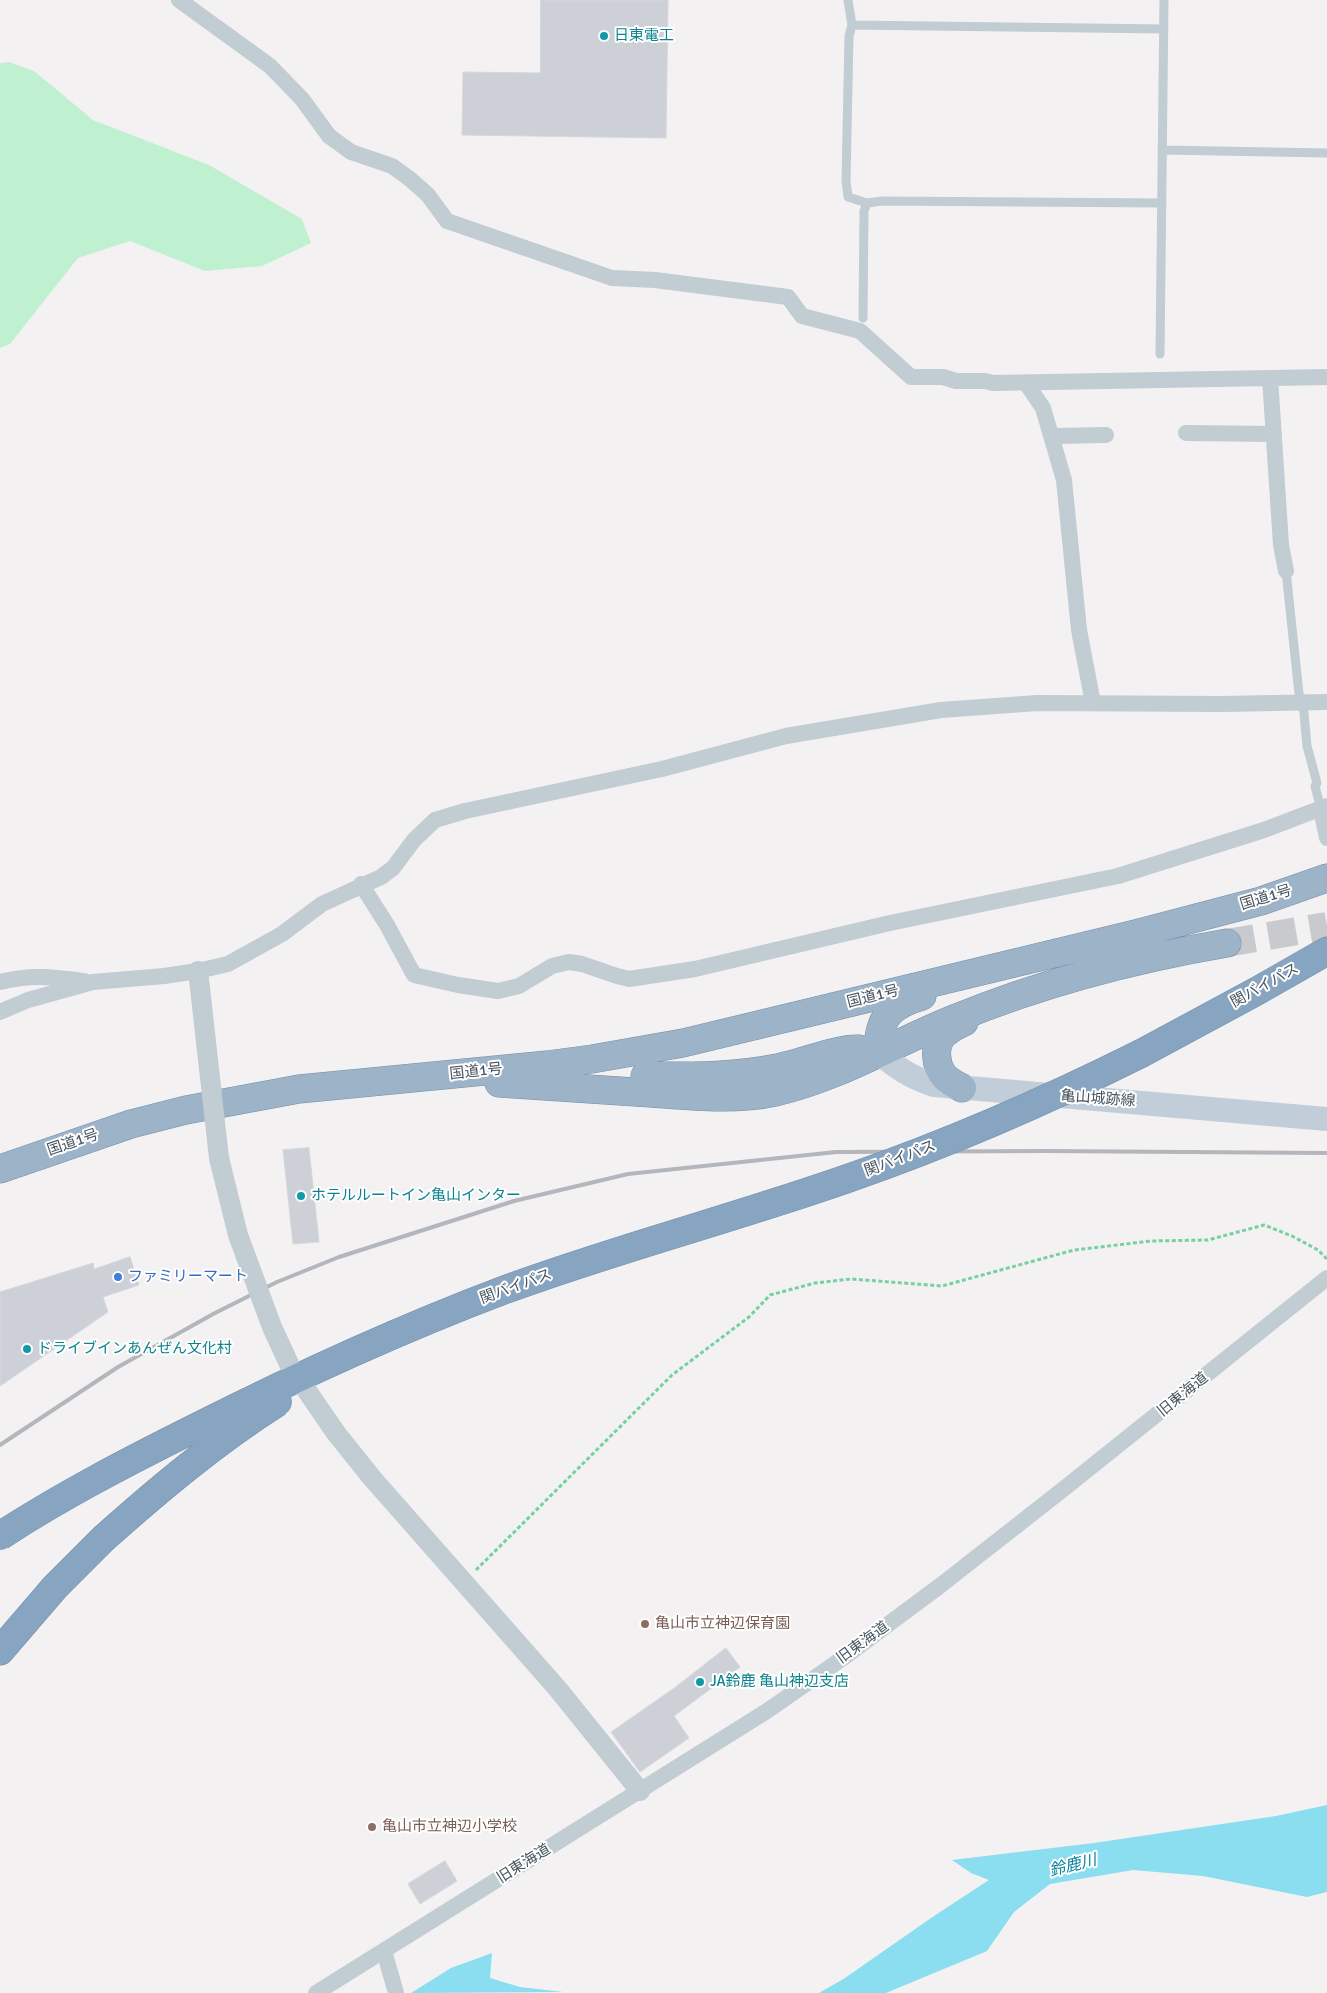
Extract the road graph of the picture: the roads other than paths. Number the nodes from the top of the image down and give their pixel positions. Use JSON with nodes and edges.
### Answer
{"nodes":[{"id":1,"x":179,"y":0,"type":"edge"},
{"id":2,"x":848,"y":0,"type":"edge"},
{"id":3,"x":1164,"y":0,"type":"edge"},
{"id":4,"x":852,"y":25,"type":"junction"},
{"id":5,"x":1164,"y":29,"type":"junction"},
{"id":6,"x":1162,"y":150,"type":"junction"},
{"id":7,"x":1327,"y":153,"type":"edge"},
{"id":8,"x":867,"y":203,"type":"junction"},
{"id":9,"x":1162,"y":203,"type":"junction"},
{"id":10,"x":863,"y":318,"type":"dead end"},
{"id":11,"x":1160,"y":354,"type":"dead end"},
{"id":12,"x":1327,"y":377,"type":"edge"},
{"id":13,"x":1270,"y":378,"type":"junction"},
{"id":14,"x":1026,"y":383,"type":"junction"},
{"id":15,"x":1186,"y":433,"type":"dead end"},
{"id":16,"x":1274,"y":434,"type":"junction"},
{"id":17,"x":1106,"y":435,"type":"dead end"},
{"id":18,"x":1052,"y":436,"type":"junction"},
{"id":19,"x":1286,"y":571,"type":"joint"},
{"id":20,"x":1327,"y":702,"type":"edge"},
{"id":21,"x":1093,"y":703,"type":"junction"},
{"id":22,"x":1301,"y":703,"type":"junction"},
{"id":23,"x":1323,"y":811,"type":"edge"},
{"id":24,"x":1327,"y":838,"type":"edge"},
{"id":25,"x":1327,"y":878,"type":"edge"},
{"id":26,"x":361,"y":884,"type":"junction"},
{"id":27,"x":1135,"y":934,"type":"junction"},
{"id":28,"x":1227,"y":942,"type":"tunnel mouth"},
{"id":29,"x":1327,"y":951,"type":"edge"},
{"id":30,"x":198,"y":971,"type":"junction"},
{"id":31,"x":1074,"y":976,"type":"junction"},
{"id":32,"x":0,"y":982,"type":"edge"},
{"id":33,"x":92,"y":982,"type":"junction"},
{"id":34,"x":0,"y":1012,"type":"edge"},
{"id":35,"x":878,"y":1052,"type":"junction"},
{"id":36,"x":488,"y":1071,"type":"junction"},
{"id":37,"x":412,"y":1079,"type":"junction"},
{"id":38,"x":962,"y":1088,"type":"junction"},
{"id":39,"x":1327,"y":1119,"type":"edge"},
{"id":40,"x":0,"y":1169,"type":"edge"},
{"id":41,"x":1327,"y":1278,"type":"edge"},
{"id":42,"x":450,"y":1311,"type":"junction"},
{"id":43,"x":0,"y":1536,"type":"edge"},
{"id":44,"x":0,"y":1651,"type":"edge"},
{"id":45,"x":640,"y":1792,"type":"junction"},
{"id":46,"x":384,"y":1951,"type":"junction"},
{"id":47,"x":316,"y":1993,"type":"edge"},
{"id":48,"x":396,"y":1993,"type":"edge"}],
"edges":[{"from":1,"to":14,"type":"street"},
{"from":2,"to":4,"type":"lane"},
{"from":3,"to":5,"type":"lane"},
{"from":4,"to":5,"type":"lane"},
{"from":4,"to":8,"type":"lane"},
{"from":5,"to":6,"type":"lane"},
{"from":6,"to":7,"type":"lane"},
{"from":6,"to":9,"type":"lane"},
{"from":8,"to":9,"type":"lane"},
{"from":8,"to":10,"type":"lane"},
{"from":9,"to":11,"type":"lane"},
{"from":12,"to":13,"type":"street"},
{"from":13,"to":14,"type":"street"},
{"from":13,"to":16,"type":"street"},
{"from":14,"to":18,"type":"street"},
{"from":15,"to":16,"type":"street"},
{"from":16,"to":19,"type":"street"},
{"from":17,"to":18,"type":"street"},
{"from":18,"to":21,"type":"street"},
{"from":19,"to":22,"type":"lane"},
{"from":20,"to":22,"type":"street"},
{"from":21,"to":22,"type":"street"},
{"from":21,"to":26,"type":"street"},
{"from":22,"to":23,"type":"lane"},
{"from":23,"to":24,"type":"street"},
{"from":23,"to":26,"type":"street"},
{"from":25,"to":27,"type":"highway","name":"国道1号"},
{"from":26,"to":30,"type":"street"},
{"from":27,"to":35,"type":"highway"},
{"from":27,"to":36,"type":"highway","name":"国道1号"},
{"from":28,"to":31,"type":"highway","name":"国道1号"},
{"from":29,"to":42,"type":"highway","name":"関バイパス","bridge":true},
{"from":30,"to":33,"type":"street"},
{"from":30,"to":45,"type":"street","bridge":true},
{"from":31,"to":35,"type":"highway","name":"国道1号"},
{"from":31,"to":38,"type":"highway"},
{"from":32,"to":33,"type":"street"},
{"from":33,"to":34,"type":"street"},
{"from":35,"to":36,"type":"highway"},
{"from":35,"to":37,"type":"highway","name":"国道1号"},
{"from":35,"to":38,"type":"main road","name":"亀山城跡線"},
{"from":36,"to":37,"type":"highway","name":"国道1号"},
{"from":37,"to":40,"type":"highway","name":"国道1号"},
{"from":38,"to":39,"type":"main road","name":"亀山城跡線"},
{"from":41,"to":45,"type":"street","name":"旧東海道"},
{"from":42,"to":43,"type":"highway","bridge":true},
{"from":42,"to":44,"type":"highway","bridge":true},
{"from":45,"to":46,"type":"street","name":"旧東海道"},
{"from":46,"to":47,"type":"street","name":"旧東海道"},
{"from":46,"to":48,"type":"street"}]}
